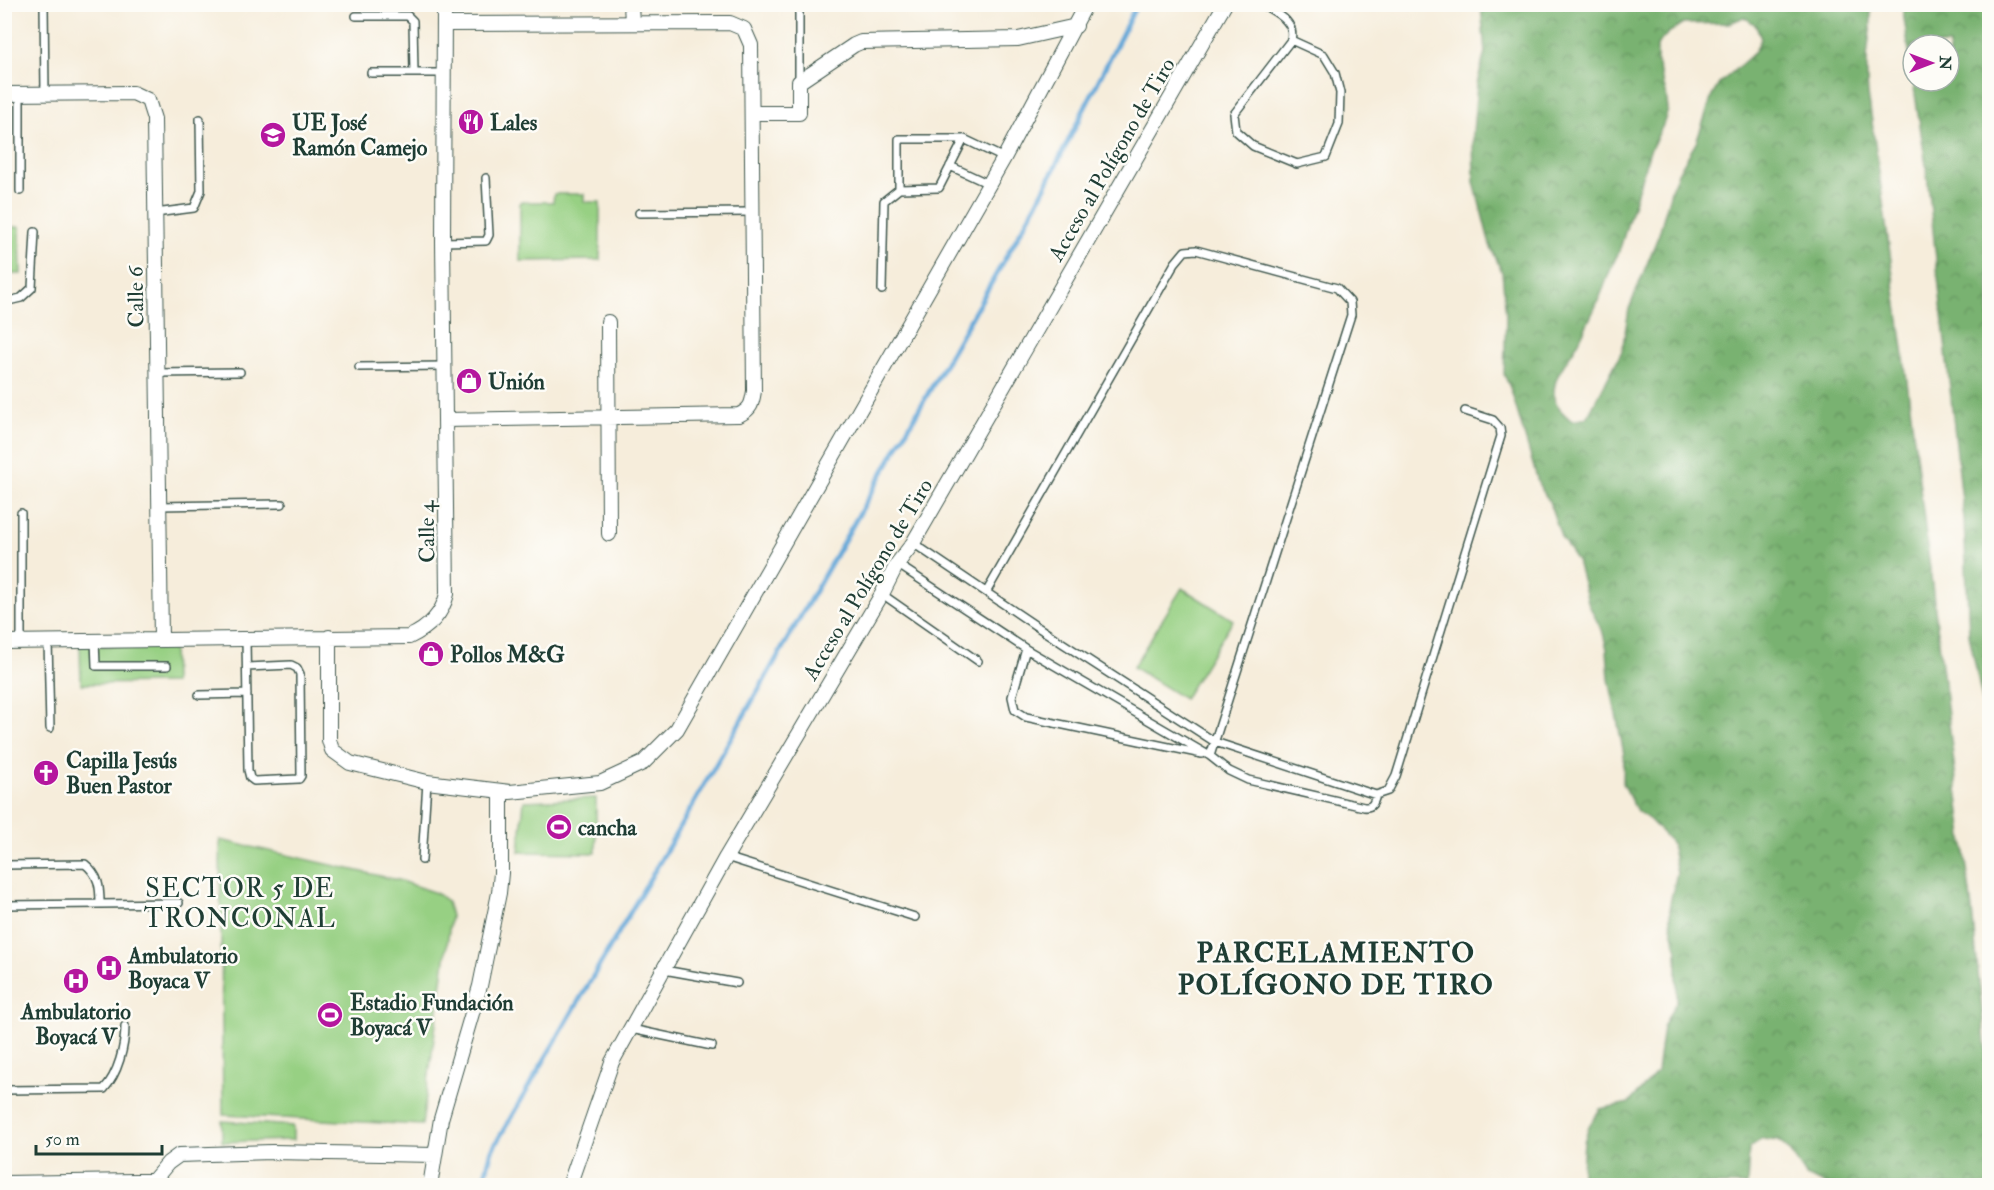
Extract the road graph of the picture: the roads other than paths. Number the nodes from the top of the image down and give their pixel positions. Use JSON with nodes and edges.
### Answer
{"nodes":[{"id":1,"x":45,"y":4,"type":"edge"},
{"id":2,"x":444,"y":4,"type":"edge"},
{"id":3,"x":631,"y":4,"type":"edge"},
{"id":4,"x":1086,"y":4,"type":"edge"},
{"id":5,"x":1225,"y":4,"type":"edge"},
{"id":6,"x":1262,"y":4,"type":"edge"},
{"id":7,"x":799,"y":6,"type":"edge"},
{"id":8,"x":356,"y":16,"type":"dead end"},
{"id":9,"x":632,"y":23,"type":"junction"},
{"id":10,"x":444,"y":24,"type":"junction"},
{"id":11,"x":1076,"y":26,"type":"junction"},
{"id":12,"x":1291,"y":40,"type":"junction"},
{"id":13,"x":371,"y":73,"type":"dead end"},
{"id":14,"x":414,"y":73,"type":"junction"},
{"id":15,"x":443,"y":73,"type":"junction"},
{"id":16,"x":799,"y":82,"type":"junction"},
{"id":17,"x":4,"y":94,"type":"edge"},
{"id":18,"x":20,"y":94,"type":"junction"},
{"id":19,"x":45,"y":94,"type":"junction"},
{"id":20,"x":752,"y":113,"type":"junction"},
{"id":21,"x":201,"y":119,"type":"dead end"},
{"id":22,"x":964,"y":139,"type":"junction"},
{"id":23,"x":1004,"y":158,"type":"junction"},
{"id":24,"x":950,"y":166,"type":"junction"},
{"id":25,"x":486,"y":178,"type":"dead end"},
{"id":26,"x":989,"y":184,"type":"junction"},
{"id":27,"x":899,"y":189,"type":"junction"},
{"id":28,"x":20,"y":192,"type":"dead end"},
{"id":29,"x":753,"y":212,"type":"junction"},
{"id":30,"x":155,"y":213,"type":"junction"},
{"id":31,"x":639,"y":213,"type":"dead end"},
{"id":32,"x":35,"y":232,"type":"dead end"},
{"id":33,"x":443,"y":242,"type":"junction"},
{"id":34,"x":882,"y":290,"type":"dead end"},
{"id":35,"x":4,"y":302,"type":"edge"},
{"id":36,"x":608,"y":322,"type":"dead end"},
{"id":37,"x":445,"y":366,"type":"junction"},
{"id":38,"x":359,"y":367,"type":"dead end"},
{"id":39,"x":240,"y":372,"type":"dead end"},
{"id":40,"x":158,"y":373,"type":"junction"},
{"id":41,"x":1465,"y":411,"type":"dead end"},
{"id":42,"x":608,"y":417,"type":"junction"},
{"id":43,"x":446,"y":420,"type":"junction"},
{"id":44,"x":282,"y":504,"type":"dead end"},
{"id":45,"x":159,"y":506,"type":"junction"},
{"id":46,"x":21,"y":513,"type":"dead end"},
{"id":47,"x":609,"y":534,"type":"dead end"},
{"id":48,"x":913,"y":543,"type":"junction"},
{"id":49,"x":897,"y":564,"type":"junction"},
{"id":50,"x":987,"y":591,"type":"junction"},
{"id":51,"x":882,"y":594,"type":"junction"},
{"id":52,"x":328,"y":637,"type":"junction"},
{"id":53,"x":246,"y":639,"type":"junction"},
{"id":54,"x":94,"y":640,"type":"junction"},
{"id":55,"x":161,"y":640,"type":"junction"},
{"id":56,"x":48,"y":641,"type":"junction"},
{"id":57,"x":4,"y":642,"type":"edge"},
{"id":58,"x":21,"y":642,"type":"junction"},
{"id":59,"x":1026,"y":649,"type":"junction"},
{"id":60,"x":978,"y":661,"type":"dead end"},
{"id":61,"x":167,"y":666,"type":"dead end"},
{"id":62,"x":247,"y":666,"type":"junction"},
{"id":63,"x":247,"y":694,"type":"junction"},
{"id":64,"x":199,"y":695,"type":"dead end"},
{"id":65,"x":50,"y":728,"type":"dead end"},
{"id":66,"x":1215,"y":742,"type":"junction"},
{"id":67,"x":1210,"y":756,"type":"junction"},
{"id":68,"x":427,"y":782,"type":"junction"},
{"id":69,"x":501,"y":792,"type":"junction"},
{"id":70,"x":1376,"y":795,"type":"junction"},
{"id":71,"x":726,"y":857,"type":"junction"},
{"id":72,"x":422,"y":860,"type":"dead end"},
{"id":73,"x":4,"y":865,"type":"edge"},
{"id":74,"x":179,"y":903,"type":"dead end"},
{"id":75,"x":100,"y":904,"type":"junction"},
{"id":76,"x":4,"y":905,"type":"edge"},
{"id":77,"x":915,"y":917,"type":"dead end"},
{"id":78,"x":664,"y":970,"type":"junction"},
{"id":79,"x":737,"y":983,"type":"dead end"},
{"id":80,"x":125,"y":1026,"type":"dead end"},
{"id":81,"x":631,"y":1029,"type":"junction"},
{"id":82,"x":712,"y":1046,"type":"dead end"},
{"id":83,"x":4,"y":1090,"type":"edge"},
{"id":84,"x":435,"y":1155,"type":"junction"},
{"id":85,"x":4,"y":1183,"type":"edge"},
{"id":86,"x":154,"y":1183,"type":"edge"},
{"id":87,"x":430,"y":1185,"type":"edge"},
{"id":88,"x":568,"y":1185,"type":"edge"}],
"edges":[{"from":1,"to":19,"type":"lane"},
{"from":2,"to":10,"type":"street","name":"Calle 4"},
{"from":3,"to":9,"type":"street"},
{"from":4,"to":11,"type":"street"},
{"from":5,"to":48,"type":"street","name":"Acceso al Polígono de Tiro"},
{"from":6,"to":12,"type":"lane"},
{"from":7,"to":16,"type":"lane"},
{"from":8,"to":14,"type":"lane"},
{"from":9,"to":10,"type":"street"},
{"from":9,"to":20,"type":"street"},
{"from":10,"to":15,"type":"street","name":"Calle 4"},
{"from":11,"to":16,"type":"street"},
{"from":11,"to":23,"type":"street"},
{"from":12,"to":12,"type":"lane"},
{"from":13,"to":14,"type":"lane"},
{"from":14,"to":15,"type":"lane"},
{"from":15,"to":33,"type":"street","name":"Calle 4"},
{"from":16,"to":20,"type":"street"},
{"from":17,"to":18,"type":"street","name":"Calle 6"},
{"from":18,"to":19,"type":"street","name":"Calle 6"},
{"from":18,"to":28,"type":"lane"},
{"from":19,"to":30,"type":"street","name":"Calle 6"},
{"from":20,"to":29,"type":"street"},
{"from":21,"to":30,"type":"lane"},
{"from":22,"to":23,"type":"lane"},
{"from":22,"to":24,"type":"lane"},
{"from":22,"to":27,"type":"lane"},
{"from":23,"to":26,"type":"street"},
{"from":24,"to":26,"type":"lane"},
{"from":24,"to":27,"type":"lane"},
{"from":25,"to":33,"type":"lane"},
{"from":26,"to":69,"type":"street"},
{"from":27,"to":34,"type":"lane"},
{"from":29,"to":31,"type":"lane"},
{"from":29,"to":42,"type":"street"},
{"from":30,"to":40,"type":"street","name":"Calle 6"},
{"from":32,"to":35,"type":"lane"},
{"from":33,"to":37,"type":"street","name":"Calle 4"},
{"from":36,"to":42,"type":"street"},
{"from":37,"to":38,"type":"lane"},
{"from":37,"to":43,"type":"street","name":"Calle 4"},
{"from":39,"to":40,"type":"lane"},
{"from":40,"to":45,"type":"street","name":"Calle 6"},
{"from":41,"to":70,"type":"lane"},
{"from":42,"to":43,"type":"street"},
{"from":42,"to":47,"type":"street"},
{"from":43,"to":52,"type":"street","name":"Calle 4"},
{"from":44,"to":45,"type":"lane"},
{"from":45,"to":55,"type":"street","name":"Calle 6"},
{"from":46,"to":58,"type":"lane"},
{"from":48,"to":49,"type":"street","name":"Acceso al Polígono de Tiro"},
{"from":48,"to":50,"type":"lane"},
{"from":49,"to":51,"type":"street","name":"Acceso al Polígono de Tiro"},
{"from":49,"to":59,"type":"lane"},
{"from":50,"to":66,"type":"lane"},
{"from":50,"to":66,"type":"lane"},
{"from":51,"to":60,"type":"lane"},
{"from":51,"to":71,"type":"street","name":"Acceso al Polígono de Tiro"},
{"from":52,"to":53,"type":"street","name":"Calle 4"},
{"from":52,"to":68,"type":"street"},
{"from":53,"to":55,"type":"street","name":"Calle 4"},
{"from":53,"to":62,"type":"lane"},
{"from":54,"to":55,"type":"street","name":"Calle 4"},
{"from":54,"to":56,"type":"street","name":"Calle 4"},
{"from":54,"to":61,"type":"lane"},
{"from":56,"to":58,"type":"street","name":"Calle 4"},
{"from":56,"to":65,"type":"lane"},
{"from":57,"to":58,"type":"street","name":"Calle 4"},
{"from":59,"to":67,"type":"lane"},
{"from":59,"to":67,"type":"lane"},
{"from":62,"to":63,"type":"lane"},
{"from":62,"to":63,"type":"lane"},
{"from":63,"to":64,"type":"lane"},
{"from":66,"to":67,"type":"lane"},
{"from":66,"to":70,"type":"lane"},
{"from":67,"to":70,"type":"lane"},
{"from":68,"to":69,"type":"street"},
{"from":68,"to":72,"type":"lane"},
{"from":69,"to":84,"type":"street"},
{"from":71,"to":77,"type":"lane"},
{"from":71,"to":78,"type":"street","name":"Acceso al Polígono de Tiro"},
{"from":73,"to":75,"type":"lane"},
{"from":74,"to":75,"type":"lane"},
{"from":75,"to":76,"type":"lane"},
{"from":78,"to":79,"type":"lane"},
{"from":78,"to":81,"type":"street","name":"Acceso al Polígono de Tiro"},
{"from":80,"to":83,"type":"lane"},
{"from":81,"to":82,"type":"lane"},
{"from":81,"to":88,"type":"street","name":"Acceso al Polígono de Tiro"},
{"from":84,"to":86,"type":"street"},
{"from":84,"to":87,"type":"street"},
{"from":85,"to":86,"type":"street"}]}
